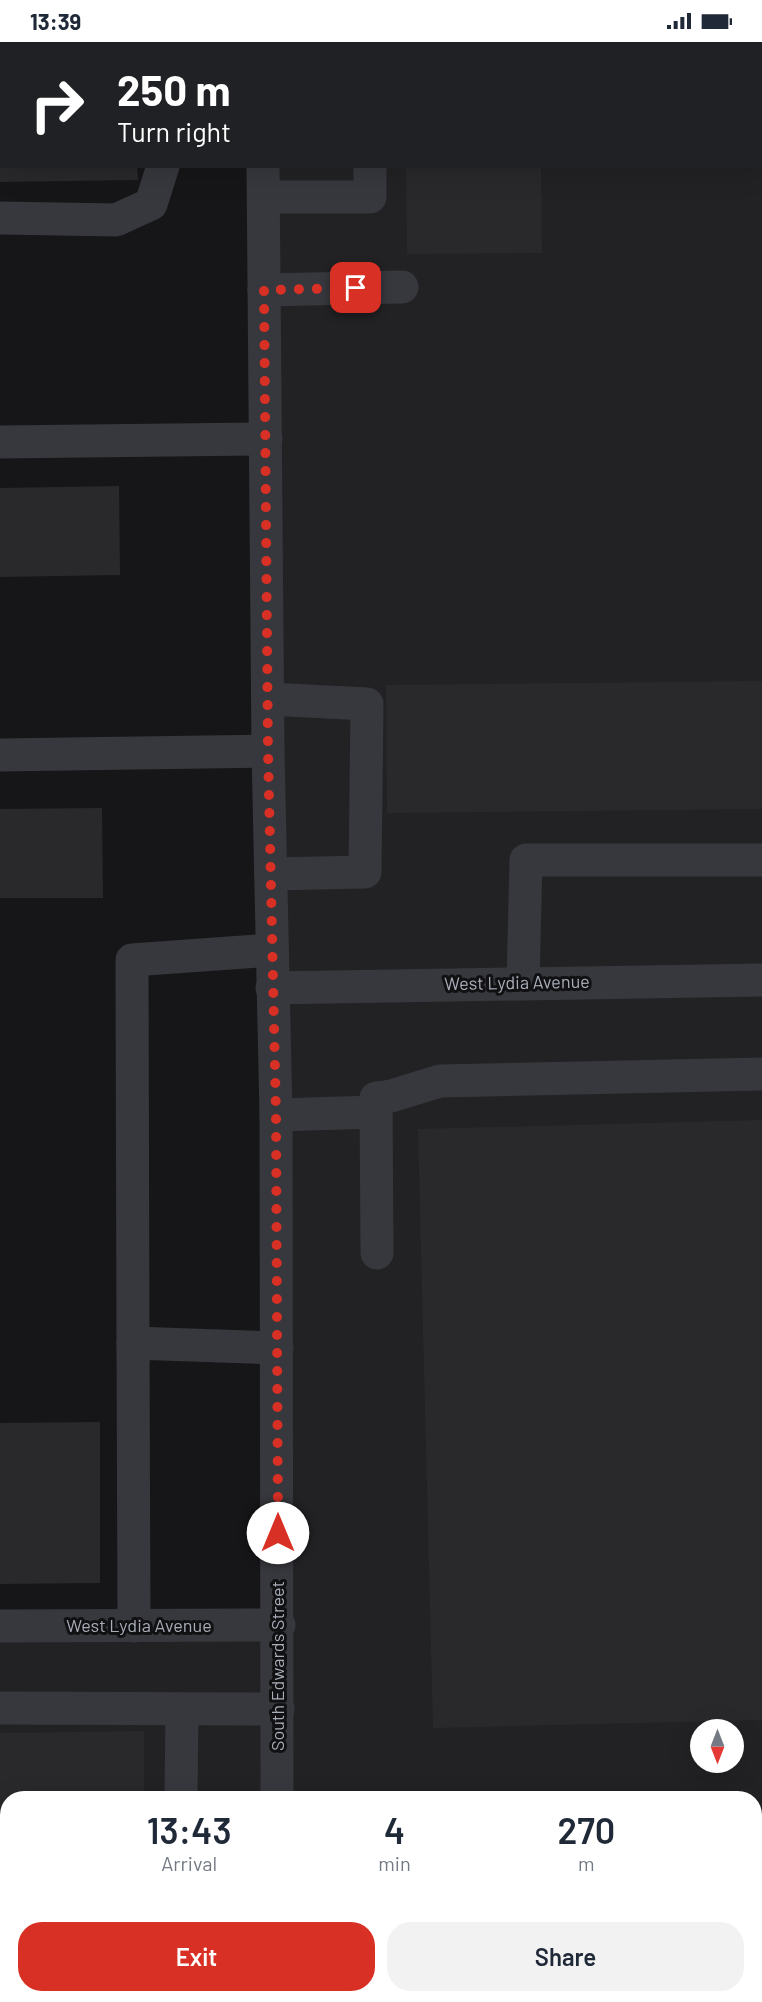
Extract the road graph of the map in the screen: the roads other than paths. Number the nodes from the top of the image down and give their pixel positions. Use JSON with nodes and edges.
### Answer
{"nodes":[{"id":1,"x":162,"y":168,"type":"edge"},
{"id":2,"x":370,"y":168,"type":"edge"},
{"id":3,"x":263,"y":182,"type":"edge"},
{"id":4,"x":0,"y":218,"type":"edge"},
{"id":5,"x":402,"y":286,"type":"dead end"},
{"id":6,"x":264,"y":290,"type":"junction"},
{"id":7,"x":266,"y":439,"type":"junction"},
{"id":8,"x":0,"y":442,"type":"edge"},
{"id":9,"x":268,"y":699,"type":"junction"},
{"id":10,"x":268,"y":751,"type":"junction"},
{"id":11,"x":0,"y":755,"type":"edge"},
{"id":12,"x":762,"y":860,"type":"edge"},
{"id":13,"x":271,"y":874,"type":"junction"},
{"id":14,"x":272,"y":950,"type":"junction"},
{"id":15,"x":762,"y":980,"type":"edge"},
{"id":16,"x":523,"y":982,"type":"junction"},
{"id":17,"x":272,"y":988,"type":"junction"},
{"id":18,"x":762,"y":1074,"type":"edge"},
{"id":19,"x":376,"y":1112,"type":"junction"},
{"id":20,"x":276,"y":1115,"type":"junction"},
{"id":21,"x":377,"y":1253,"type":"dead end"},
{"id":22,"x":133,"y":1343,"type":"junction"},
{"id":23,"x":277,"y":1348,"type":"junction"},
{"id":24,"x":279,"y":1625,"type":"junction"},
{"id":25,"x":0,"y":1626,"type":"edge"},
{"id":26,"x":134,"y":1626,"type":"junction"},
{"id":27,"x":0,"y":1708,"type":"edge"},
{"id":28,"x":182,"y":1709,"type":"junction"},
{"id":29,"x":278,"y":1709,"type":"junction"},
{"id":30,"x":181,"y":1791,"type":"edge"},
{"id":31,"x":277,"y":1791,"type":"edge"}],
"edges":[{"from":1,"to":4,"type":"street"},
{"from":2,"to":3,"type":"street"},
{"from":3,"to":6,"type":"street","name":"South Edwards Street"},
{"from":5,"to":6,"type":"street"},
{"from":6,"to":7,"type":"street","name":"South Edwards Street"},
{"from":7,"to":8,"type":"street"},
{"from":7,"to":9,"type":"street","name":"South Edwards Street"},
{"from":9,"to":10,"type":"street","name":"South Edwards Street"},
{"from":9,"to":13,"type":"street"},
{"from":10,"to":11,"type":"street"},
{"from":10,"to":13,"type":"street","name":"South Edwards Street"},
{"from":12,"to":16,"type":"street"},
{"from":13,"to":14,"type":"street","name":"South Edwards Street"},
{"from":14,"to":17,"type":"street","name":"South Edwards Street"},
{"from":14,"to":22,"type":"street"},
{"from":15,"to":16,"type":"street","name":"West Lydia Avenue"},
{"from":16,"to":17,"type":"street","name":"West Lydia Avenue"},
{"from":17,"to":20,"type":"street","name":"South Edwards Street"},
{"from":18,"to":19,"type":"street"},
{"from":19,"to":20,"type":"street"},
{"from":19,"to":21,"type":"street"},
{"from":20,"to":23,"type":"street","name":"South Edwards Street"},
{"from":22,"to":23,"type":"street"},
{"from":22,"to":26,"type":"street"},
{"from":23,"to":24,"type":"street","name":"South Edwards Street"},
{"from":24,"to":26,"type":"street","name":"West Lydia Avenue"},
{"from":24,"to":29,"type":"street","name":"South Edwards Street"},
{"from":25,"to":26,"type":"street","name":"West Lydia Avenue"},
{"from":27,"to":28,"type":"street"},
{"from":28,"to":29,"type":"street"},
{"from":28,"to":30,"type":"street"},
{"from":29,"to":31,"type":"street","name":"South Edwards Street"}]}
